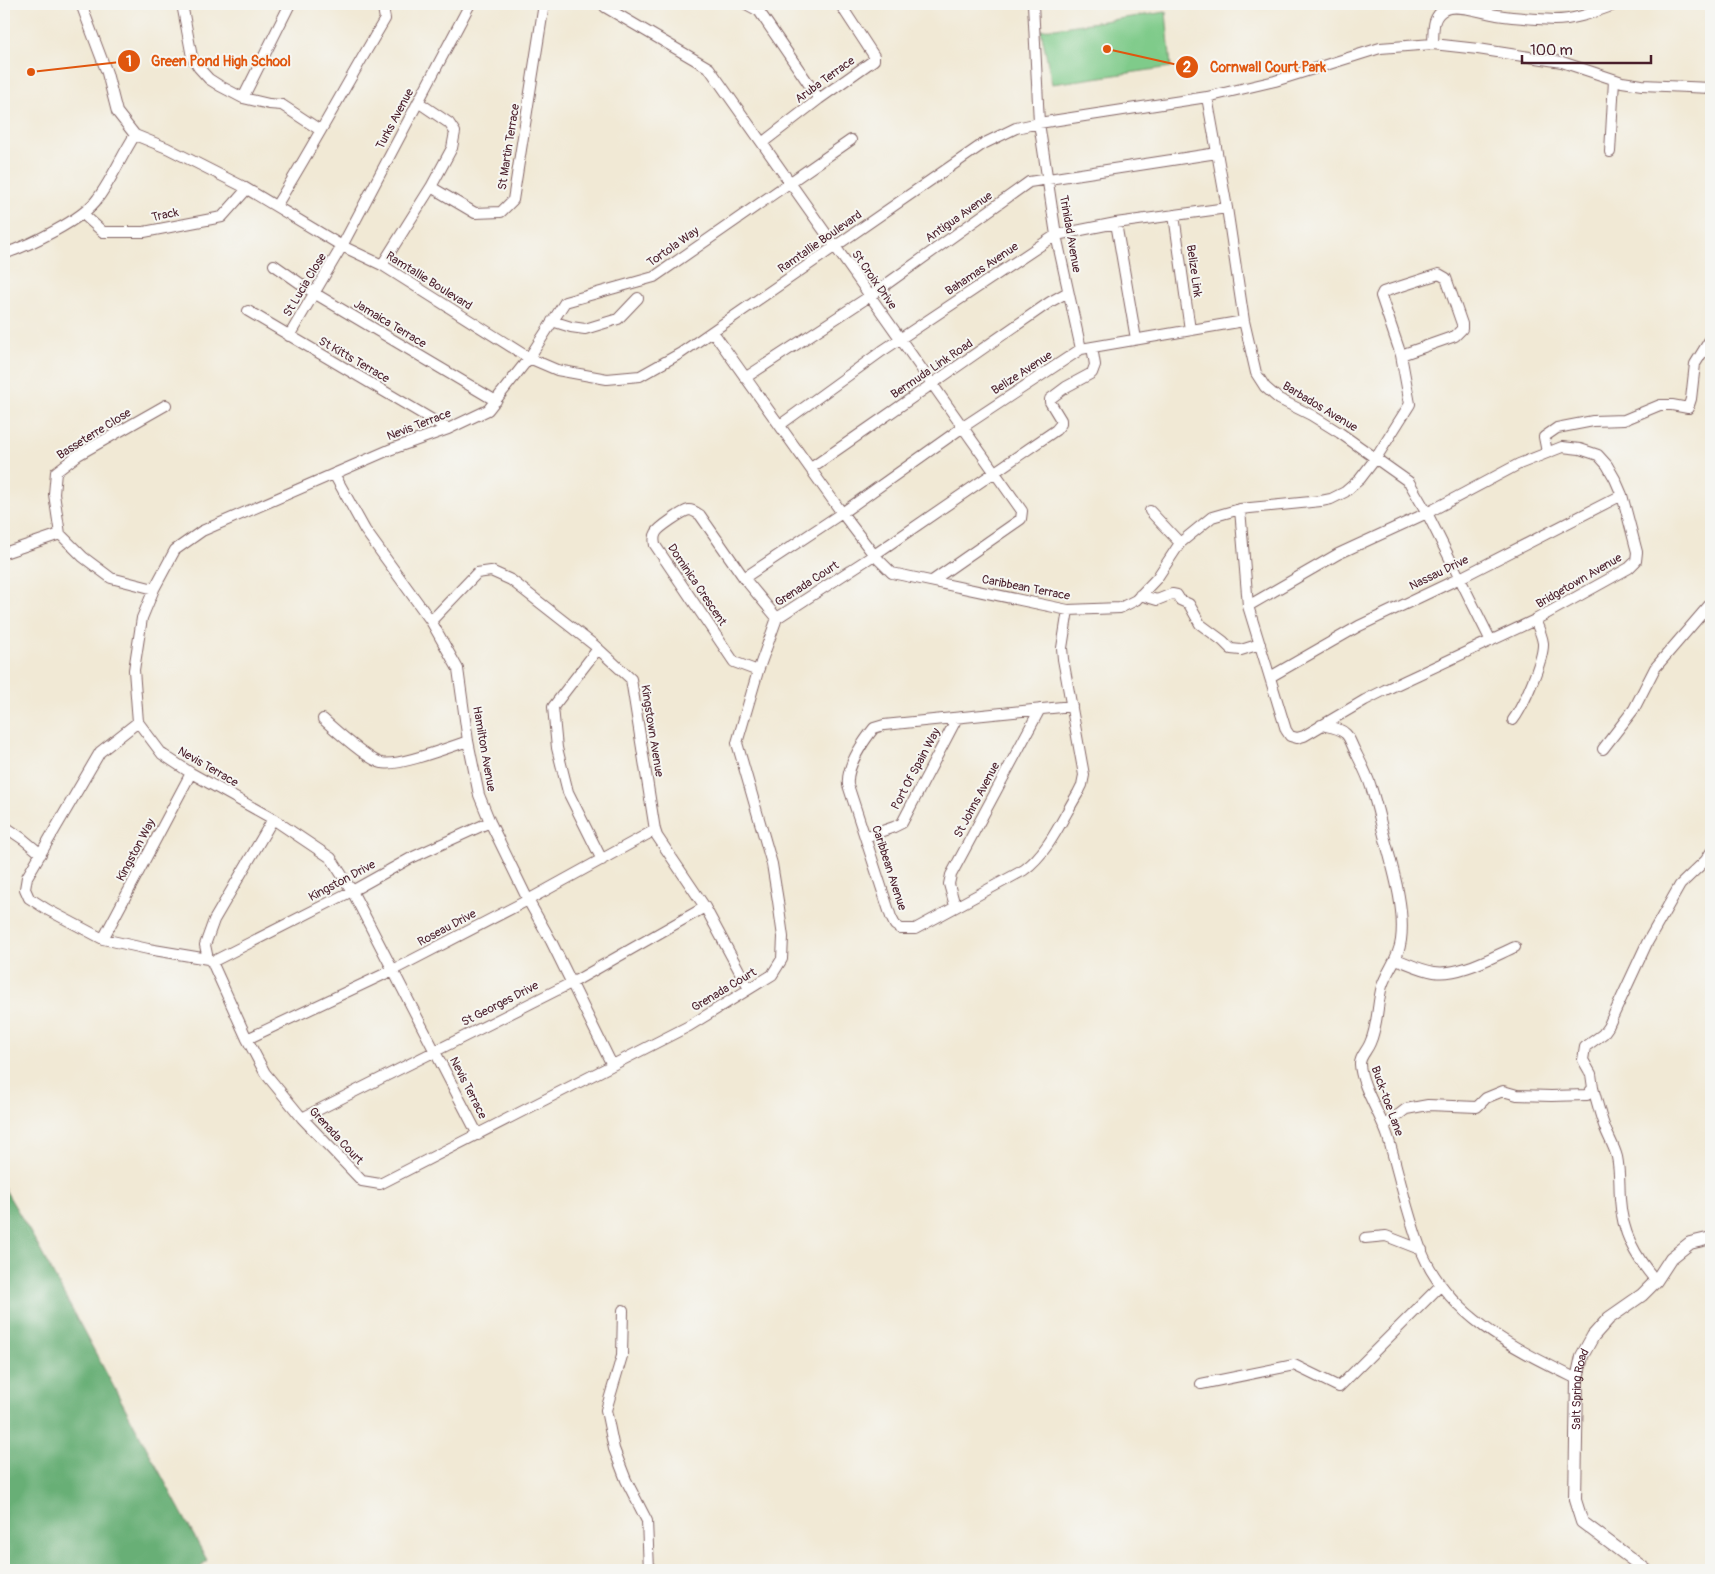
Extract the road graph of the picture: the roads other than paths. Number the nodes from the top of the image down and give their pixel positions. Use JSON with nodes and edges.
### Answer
{"nodes":[{"id":1,"x":81,"y":4,"type":"edge"},
{"id":2,"x":182,"y":4,"type":"edge"},
{"id":3,"x":290,"y":4,"type":"edge"},
{"id":4,"x":376,"y":4,"type":"edge"},
{"id":5,"x":470,"y":4,"type":"edge"},
{"id":6,"x":544,"y":4,"type":"edge"},
{"id":7,"x":603,"y":4,"type":"edge"},
{"id":8,"x":746,"y":4,"type":"edge"},
{"id":9,"x":840,"y":4,"type":"edge"},
{"id":10,"x":1033,"y":4,"type":"edge"},
{"id":11,"x":1617,"y":4,"type":"edge"},
{"id":12,"x":1433,"y":44,"type":"junction"},
{"id":13,"x":1614,"y":80,"type":"junction"},
{"id":14,"x":1711,"y":88,"type":"edge"},
{"id":15,"x":1207,"y":96,"type":"junction"},
{"id":16,"x":243,"y":98,"type":"junction"},
{"id":17,"x":819,"y":99,"type":"junction"},
{"id":18,"x":418,"y":102,"type":"junction"},
{"id":19,"x":1039,"y":123,"type":"junction"},
{"id":20,"x":320,"y":130,"type":"junction"},
{"id":21,"x":135,"y":135,"type":"junction"},
{"id":22,"x":851,"y":140,"type":"dead end"},
{"id":23,"x":762,"y":144,"type":"junction"},
{"id":24,"x":1610,"y":152,"type":"dead end"},
{"id":25,"x":1217,"y":153,"type":"junction"},
{"id":26,"x":1048,"y":178,"type":"junction"},
{"id":27,"x":790,"y":183,"type":"junction"},
{"id":28,"x":431,"y":188,"type":"junction"},
{"id":29,"x":247,"y":189,"type":"junction"},
{"id":30,"x":276,"y":206,"type":"junction"},
{"id":31,"x":1227,"y":208,"type":"junction"},
{"id":32,"x":83,"y":214,"type":"junction"},
{"id":33,"x":1174,"y":215,"type":"junction"},
{"id":34,"x":1116,"y":223,"type":"junction"},
{"id":35,"x":1056,"y":235,"type":"junction"},
{"id":36,"x":342,"y":246,"type":"junction"},
{"id":37,"x":835,"y":247,"type":"junction"},
{"id":38,"x":4,"y":254,"type":"edge"},
{"id":39,"x":274,"y":265,"type":"dead end"},
{"id":40,"x":382,"y":265,"type":"junction"},
{"id":41,"x":1068,"y":292,"type":"junction"},
{"id":42,"x":314,"y":293,"type":"junction"},
{"id":43,"x":870,"y":296,"type":"junction"},
{"id":44,"x":638,"y":298,"type":"dead end"},
{"id":45,"x":248,"y":311,"type":"dead end"},
{"id":46,"x":552,"y":321,"type":"junction"},
{"id":47,"x":1244,"y":321,"type":"junction"},
{"id":48,"x":1190,"y":330,"type":"junction"},
{"id":49,"x":713,"y":332,"type":"junction"},
{"id":50,"x":289,"y":336,"type":"junction"},
{"id":51,"x":1711,"y":338,"type":"edge"},
{"id":52,"x":900,"y":339,"type":"junction"},
{"id":53,"x":1136,"y":339,"type":"junction"},
{"id":54,"x":1092,"y":347,"type":"junction"},
{"id":55,"x":1081,"y":349,"type":"junction"},
{"id":56,"x":1401,"y":355,"type":"junction"},
{"id":57,"x":529,"y":358,"type":"junction"},
{"id":58,"x":745,"y":378,"type":"junction"},
{"id":59,"x":932,"y":384,"type":"junction"},
{"id":60,"x":496,"y":402,"type":"junction"},
{"id":61,"x":166,"y":405,"type":"dead end"},
{"id":62,"x":780,"y":425,"type":"junction"},
{"id":63,"x":963,"y":427,"type":"junction"},
{"id":64,"x":448,"y":429,"type":"junction"},
{"id":65,"x":1547,"y":452,"type":"junction"},
{"id":66,"x":1376,"y":458,"type":"junction"},
{"id":67,"x":811,"y":468,"type":"junction"},
{"id":68,"x":995,"y":472,"type":"junction"},
{"id":69,"x":334,"y":474,"type":"junction"},
{"id":70,"x":1622,"y":496,"type":"junction"},
{"id":71,"x":1240,"y":508,"type":"junction"},
{"id":72,"x":1150,"y":511,"type":"dead end"},
{"id":73,"x":842,"y":513,"type":"junction"},
{"id":74,"x":1427,"y":513,"type":"junction"},
{"id":75,"x":60,"y":534,"type":"junction"},
{"id":76,"x":1180,"y":543,"type":"junction"},
{"id":77,"x":4,"y":553,"type":"edge"},
{"id":78,"x":874,"y":555,"type":"junction"},
{"id":79,"x":744,"y":578,"type":"junction"},
{"id":80,"x":1460,"y":578,"type":"junction"},
{"id":81,"x":932,"y":581,"type":"junction"},
{"id":82,"x":154,"y":589,"type":"junction"},
{"id":83,"x":1140,"y":595,"type":"junction"},
{"id":84,"x":1711,"y":603,"type":"edge"},
{"id":85,"x":1248,"y":606,"type":"junction"},
{"id":86,"x":1068,"y":610,"type":"junction"},
{"id":87,"x":777,"y":618,"type":"junction"},
{"id":88,"x":1535,"y":620,"type":"junction"},
{"id":89,"x":431,"y":621,"type":"junction"},
{"id":90,"x":1491,"y":641,"type":"junction"},
{"id":91,"x":1260,"y":644,"type":"junction"},
{"id":92,"x":597,"y":650,"type":"junction"},
{"id":93,"x":758,"y":671,"type":"junction"},
{"id":94,"x":1270,"y":677,"type":"junction"},
{"id":95,"x":1072,"y":706,"type":"junction"},
{"id":96,"x":1040,"y":709,"type":"junction"},
{"id":97,"x":957,"y":718,"type":"junction"},
{"id":98,"x":323,"y":720,"type":"dead end"},
{"id":99,"x":1513,"y":720,"type":"dead end"},
{"id":100,"x":138,"y":722,"type":"junction"},
{"id":101,"x":1321,"y":725,"type":"junction"},
{"id":102,"x":468,"y":741,"type":"junction"},
{"id":103,"x":1603,"y":749,"type":"dead end"},
{"id":104,"x":191,"y":773,"type":"junction"},
{"id":105,"x":273,"y":819,"type":"junction"},
{"id":106,"x":490,"y":822,"type":"junction"},
{"id":107,"x":4,"y":826,"type":"edge"},
{"id":108,"x":654,"y":830,"type":"junction"},
{"id":109,"x":865,"y":837,"type":"junction"},
{"id":110,"x":1711,"y":852,"type":"edge"},
{"id":111,"x":41,"y":854,"type":"junction"},
{"id":112,"x":602,"y":860,"type":"junction"},
{"id":113,"x":352,"y":891,"type":"junction"},
{"id":114,"x":528,"y":900,"type":"junction"},
{"id":115,"x":955,"y":906,"type":"junction"},
{"id":116,"x":705,"y":907,"type":"junction"},
{"id":117,"x":103,"y":938,"type":"junction"},
{"id":118,"x":1515,"y":947,"type":"dead end"},
{"id":119,"x":210,"y":960,"type":"junction"},
{"id":120,"x":1396,"y":960,"type":"junction"},
{"id":121,"x":393,"y":970,"type":"junction"},
{"id":122,"x":570,"y":983,"type":"junction"},
{"id":123,"x":749,"y":989,"type":"junction"},
{"id":124,"x":247,"y":1039,"type":"junction"},
{"id":125,"x":435,"y":1052,"type":"junction"},
{"id":126,"x":612,"y":1065,"type":"junction"},
{"id":127,"x":1593,"y":1088,"type":"junction"},
{"id":128,"x":302,"y":1118,"type":"junction"},
{"id":129,"x":1384,"y":1126,"type":"junction"},
{"id":130,"x":478,"y":1135,"type":"junction"},
{"id":131,"x":1365,"y":1238,"type":"dead end"},
{"id":132,"x":1711,"y":1238,"type":"edge"},
{"id":133,"x":1422,"y":1250,"type":"junction"},
{"id":134,"x":1656,"y":1281,"type":"junction"},
{"id":135,"x":1442,"y":1285,"type":"junction"},
{"id":136,"x":623,"y":1310,"type":"dead end"},
{"id":137,"x":1577,"y":1379,"type":"junction"},
{"id":138,"x":1201,"y":1384,"type":"dead end"},
{"id":139,"x":649,"y":1570,"type":"edge"},
{"id":140,"x":1646,"y":1570,"type":"edge"}],
"edges":[{"from":1,"to":21,"type":"street","name":"Ramtallie Boulevard"},
{"from":2,"to":16,"type":"street"},
{"from":3,"to":16,"type":"street"},
{"from":4,"to":20,"type":"street"},
{"from":5,"to":18,"type":"street","name":"Turks Avenue"},
{"from":6,"to":28,"type":"street","name":"St Martin Terrace"},
{"from":7,"to":23,"type":"street","name":"St Croix Drive"},
{"from":8,"to":17,"type":"street"},
{"from":9,"to":17,"type":"street","name":"Aruba Terrace"},
{"from":10,"to":19,"type":"street","name":"Trinidad Avenue"},
{"from":11,"to":12,"type":"street"},
{"from":12,"to":13,"type":"street","name":"Ramtallie Boulevard"},
{"from":12,"to":15,"type":"street","name":"Ramtallie Boulevard"},
{"from":13,"to":14,"type":"street","name":"Ramtallie Boulevard"},
{"from":13,"to":24,"type":"street"},
{"from":15,"to":19,"type":"street","name":"Ramtallie Boulevard"},
{"from":15,"to":25,"type":"street","name":"Barbados Avenue"},
{"from":16,"to":20,"type":"street"},
{"from":17,"to":23,"type":"street","name":"Aruba Terrace"},
{"from":18,"to":28,"type":"street"},
{"from":18,"to":36,"type":"street","name":"Turks Avenue"},
{"from":19,"to":26,"type":"street","name":"Trinidad Avenue"},
{"from":19,"to":37,"type":"street","name":"Ramtallie Boulevard"},
{"from":20,"to":30,"type":"street"},
{"from":21,"to":29,"type":"street","name":"Ramtallie Boulevard"},
{"from":21,"to":32,"type":"street"},
{"from":22,"to":27,"type":"street","name":"Tortola Way"},
{"from":23,"to":27,"type":"street","name":"St Croix Drive"},
{"from":25,"to":26,"type":"street","name":"Antigua Avenue"},
{"from":25,"to":31,"type":"street","name":"Barbados Avenue"},
{"from":26,"to":35,"type":"street","name":"Trinidad Avenue"},
{"from":26,"to":43,"type":"street","name":"Antigua Avenue"},
{"from":27,"to":37,"type":"street","name":"St Croix Drive"},
{"from":27,"to":46,"type":"street","name":"Tortola Way"},
{"from":28,"to":40,"type":"street"},
{"from":29,"to":30,"type":"street","name":"Ramtallie Boulevard"},
{"from":29,"to":32,"type":"street","name":"Track"},
{"from":30,"to":36,"type":"street","name":"Ramtallie Boulevard"},
{"from":31,"to":33,"type":"street","name":"Bahamas Avenue"},
{"from":31,"to":47,"type":"street","name":"Barbados Avenue"},
{"from":32,"to":38,"type":"street"},
{"from":33,"to":34,"type":"street","name":"Bahamas Avenue"},
{"from":33,"to":48,"type":"street","name":"Belize Link"},
{"from":34,"to":35,"type":"street","name":"Bahamas Avenue"},
{"from":34,"to":53,"type":"street"},
{"from":35,"to":41,"type":"street","name":"Trinidad Avenue"},
{"from":35,"to":52,"type":"street","name":"Bahamas Avenue"},
{"from":36,"to":40,"type":"street","name":"Ramtallie Boulevard"},
{"from":36,"to":42,"type":"street","name":"St Lucia Close"},
{"from":37,"to":43,"type":"street","name":"St Croix Drive"},
{"from":37,"to":49,"type":"street","name":"Ramtallie Boulevard"},
{"from":39,"to":42,"type":"street","name":"Jamaica Terrace"},
{"from":40,"to":57,"type":"street","name":"Ramtallie Boulevard"},
{"from":41,"to":55,"type":"street","name":"Trinidad Avenue"},
{"from":41,"to":59,"type":"street","name":"Bermuda Link Road"},
{"from":42,"to":50,"type":"street","name":"St Lucia Close"},
{"from":42,"to":60,"type":"street","name":"Jamaica Terrace"},
{"from":43,"to":52,"type":"street","name":"St Croix Drive"},
{"from":43,"to":58,"type":"street","name":"Antigua Avenue"},
{"from":44,"to":46,"type":"street"},
{"from":45,"to":50,"type":"street","name":"St Kitts Terrace"},
{"from":46,"to":57,"type":"street","name":"Tortola Way"},
{"from":47,"to":48,"type":"street","name":"Belize Avenue"},
{"from":47,"to":66,"type":"street","name":"Barbados Avenue"},
{"from":48,"to":53,"type":"street","name":"Belize Avenue"},
{"from":49,"to":57,"type":"street","name":"Ramtallie Boulevard"},
{"from":49,"to":58,"type":"street","name":"Caribbean Terrace"},
{"from":50,"to":64,"type":"street","name":"St Kitts Terrace"},
{"from":51,"to":65,"type":"street"},
{"from":52,"to":59,"type":"street","name":"St Croix Drive"},
{"from":52,"to":62,"type":"street","name":"Bahamas Avenue"},
{"from":53,"to":54,"type":"street","name":"Belize Avenue"},
{"from":54,"to":55,"type":"street","name":"Belize Avenue"},
{"from":54,"to":68,"type":"street","name":"Grenada Court"},
{"from":55,"to":63,"type":"street","name":"Belize Avenue"},
{"from":56,"to":56,"type":"street","name":"Caribbean Terrace"},
{"from":56,"to":66,"type":"street","name":"Caribbean Terrace"},
{"from":57,"to":60,"type":"street","name":"Nevis Terrace"},
{"from":58,"to":62,"type":"street","name":"Caribbean Terrace"},
{"from":59,"to":63,"type":"street","name":"St Croix Drive"},
{"from":59,"to":67,"type":"street","name":"Bermuda Link Road"},
{"from":60,"to":64,"type":"street","name":"Nevis Terrace"},
{"from":61,"to":75,"type":"street","name":"Basseterre Close"},
{"from":62,"to":67,"type":"street","name":"Caribbean Terrace"},
{"from":63,"to":68,"type":"street","name":"St Croix Drive"},
{"from":63,"to":73,"type":"street","name":"Belize Avenue"},
{"from":64,"to":69,"type":"street","name":"Nevis Terrace"},
{"from":65,"to":70,"type":"street","name":"Bridgetown Avenue"},
{"from":65,"to":74,"type":"street","name":"Bridgetown Avenue"},
{"from":66,"to":71,"type":"street","name":"Caribbean Terrace"},
{"from":66,"to":74,"type":"street","name":"Barbados Avenue"},
{"from":67,"to":73,"type":"street","name":"Caribbean Terrace"},
{"from":68,"to":78,"type":"street","name":"Grenada Court"},
{"from":68,"to":81,"type":"street","name":"St Croix Drive"},
{"from":69,"to":82,"type":"street","name":"Nevis Terrace"},
{"from":69,"to":89,"type":"street","name":"Hamilton Avenue"},
{"from":70,"to":80,"type":"street","name":"Nassau Drive"},
{"from":70,"to":88,"type":"street","name":"Bridgetown Avenue"},
{"from":71,"to":76,"type":"street","name":"Caribbean Terrace"},
{"from":71,"to":85,"type":"street"},
{"from":72,"to":76,"type":"street"},
{"from":73,"to":78,"type":"street","name":"Caribbean Terrace"},
{"from":73,"to":79,"type":"street"},
{"from":74,"to":80,"type":"street","name":"Barbados Avenue"},
{"from":74,"to":85,"type":"street","name":"Bridgetown Avenue"},
{"from":75,"to":77,"type":"street"},
{"from":75,"to":82,"type":"street"},
{"from":76,"to":83,"type":"street","name":"Caribbean Terrace"},
{"from":78,"to":81,"type":"street","name":"Caribbean Terrace"},
{"from":78,"to":87,"type":"street","name":"Grenada Court"},
{"from":79,"to":87,"type":"street","name":"Dominica Crescent"},
{"from":79,"to":93,"type":"street","name":"Dominica Crescent"},
{"from":80,"to":90,"type":"street","name":"Barbados Avenue"},
{"from":80,"to":94,"type":"street","name":"Nassau Drive"},
{"from":81,"to":86,"type":"street","name":"Caribbean Terrace"},
{"from":82,"to":100,"type":"street","name":"Nevis Terrace"},
{"from":83,"to":86,"type":"street","name":"Caribbean Terrace"},
{"from":83,"to":91,"type":"street"},
{"from":84,"to":103,"type":"street"},
{"from":85,"to":91,"type":"street"},
{"from":86,"to":95,"type":"street","name":"Caribbean Avenue"},
{"from":87,"to":93,"type":"street","name":"Grenada Court"},
{"from":88,"to":90,"type":"street","name":"Bridgetown Avenue"},
{"from":88,"to":99,"type":"street"},
{"from":89,"to":92,"type":"street","name":"Kingstown Avenue"},
{"from":89,"to":102,"type":"street","name":"Hamilton Avenue"},
{"from":90,"to":101,"type":"street","name":"Bridgetown Avenue"},
{"from":91,"to":94,"type":"street"},
{"from":92,"to":108,"type":"street","name":"Kingstown Avenue"},
{"from":92,"to":112,"type":"street"},
{"from":93,"to":123,"type":"street","name":"Grenada Court"},
{"from":94,"to":101,"type":"street","name":"Bridgetown Avenue"},
{"from":95,"to":96,"type":"street","name":"Caribbean Avenue"},
{"from":95,"to":115,"type":"street","name":"Caribbean Avenue"},
{"from":96,"to":97,"type":"street","name":"Caribbean Avenue"},
{"from":96,"to":115,"type":"street","name":"St Johns Avenue"},
{"from":97,"to":109,"type":"street","name":"Port Of Spain Way"},
{"from":97,"to":109,"type":"street","name":"Caribbean Avenue"},
{"from":98,"to":102,"type":"street"},
{"from":100,"to":104,"type":"street","name":"Nevis Terrace"},
{"from":100,"to":111,"type":"street"},
{"from":101,"to":120,"type":"street","name":"Buck-toe Lane"},
{"from":102,"to":106,"type":"street","name":"Hamilton Avenue"},
{"from":104,"to":105,"type":"street","name":"Nevis Terrace"},
{"from":104,"to":117,"type":"street","name":"Kingston Way"},
{"from":105,"to":113,"type":"street","name":"Nevis Terrace"},
{"from":105,"to":119,"type":"street","name":"Grenada Court"},
{"from":106,"to":113,"type":"street","name":"Kingston Drive"},
{"from":106,"to":114,"type":"street","name":"Hamilton Avenue"},
{"from":107,"to":111,"type":"street"},
{"from":108,"to":112,"type":"street","name":"Roseau Drive"},
{"from":108,"to":116,"type":"street","name":"Kingstown Avenue"},
{"from":109,"to":115,"type":"street","name":"Caribbean Avenue"},
{"from":110,"to":127,"type":"street"},
{"from":111,"to":117,"type":"street"},
{"from":112,"to":114,"type":"street","name":"Roseau Drive"},
{"from":113,"to":119,"type":"street","name":"Kingston Drive"},
{"from":113,"to":121,"type":"street","name":"Nevis Terrace"},
{"from":114,"to":121,"type":"street","name":"Roseau Drive"},
{"from":114,"to":122,"type":"street","name":"Hamilton Avenue"},
{"from":116,"to":122,"type":"street","name":"St Georges Drive"},
{"from":116,"to":123,"type":"street","name":"Kingstown Avenue"},
{"from":117,"to":119,"type":"street"},
{"from":118,"to":120,"type":"street"},
{"from":119,"to":124,"type":"street","name":"Grenada Court"},
{"from":120,"to":129,"type":"street","name":"Buck-toe Lane"},
{"from":121,"to":124,"type":"street","name":"Roseau Drive"},
{"from":121,"to":125,"type":"street","name":"Nevis Terrace"},
{"from":122,"to":125,"type":"street","name":"St Georges Drive"},
{"from":122,"to":126,"type":"street","name":"Hamilton Avenue"},
{"from":123,"to":126,"type":"street","name":"Grenada Court"},
{"from":124,"to":128,"type":"street","name":"Grenada Court"},
{"from":125,"to":128,"type":"street","name":"St Georges Drive"},
{"from":125,"to":130,"type":"street","name":"Nevis Terrace"},
{"from":126,"to":130,"type":"street","name":"Grenada Court"},
{"from":127,"to":129,"type":"street"},
{"from":127,"to":134,"type":"street"},
{"from":128,"to":130,"type":"street","name":"Grenada Court"},
{"from":129,"to":133,"type":"street","name":"Buck-toe Lane"},
{"from":131,"to":133,"type":"street"},
{"from":132,"to":134,"type":"street","name":"Salt Spring Road"},
{"from":133,"to":135,"type":"street","name":"Buck-toe Lane"},
{"from":134,"to":137,"type":"street","name":"Salt Spring Road"},
{"from":135,"to":137,"type":"street","name":"Buck-toe Lane"},
{"from":135,"to":138,"type":"street"},
{"from":136,"to":139,"type":"street"},
{"from":137,"to":140,"type":"street","name":"Salt Spring Road"}]}
